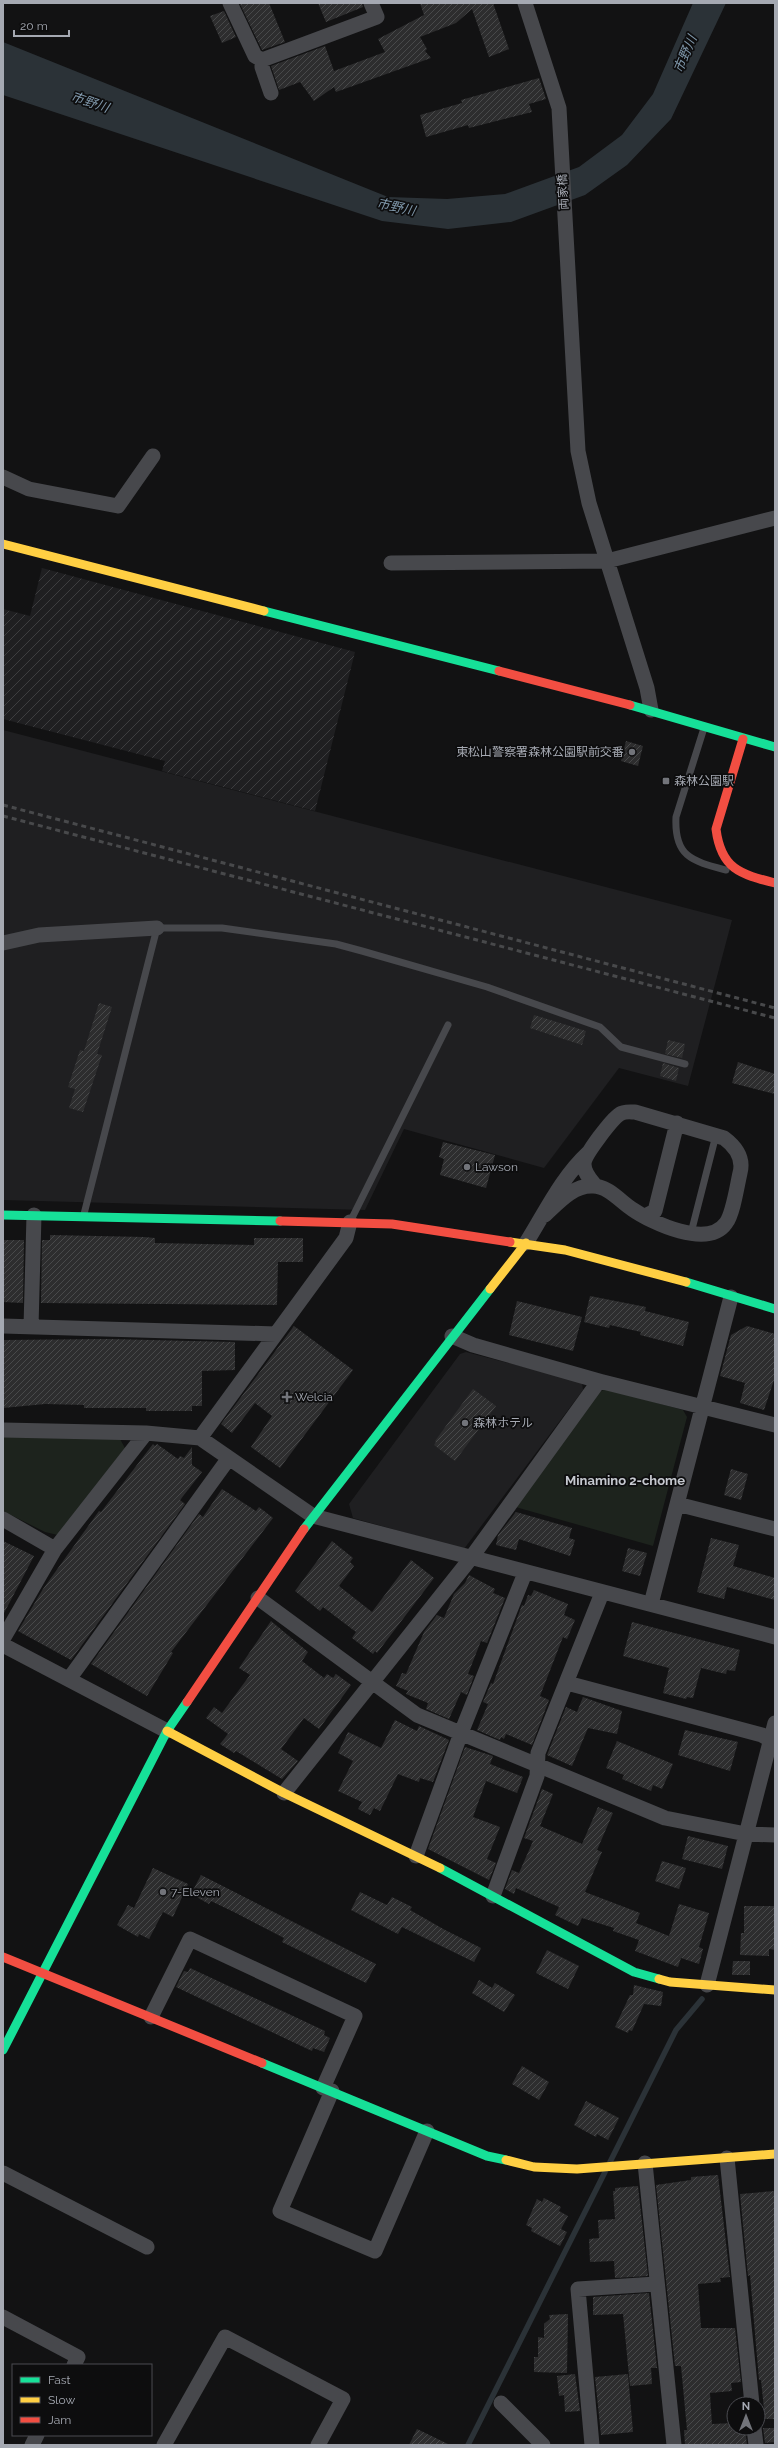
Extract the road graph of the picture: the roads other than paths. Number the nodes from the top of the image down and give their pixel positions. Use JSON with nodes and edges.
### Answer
{"nodes":[{"id":1,"x":230,"y":3,"type":"edge"},
{"id":2,"x":370,"y":3,"type":"edge"},
{"id":3,"x":525,"y":3,"type":"edge"},
{"id":4,"x":262,"y":60,"type":"junction"},
{"id":5,"x":271,"y":93,"type":"dead end"},
{"id":6,"x":153,"y":456,"type":"dead end"},
{"id":7,"x":3,"y":477,"type":"edge"},
{"id":8,"x":775,"y":518,"type":"edge"},
{"id":9,"x":3,"y":544,"type":"edge"},
{"id":10,"x":607,"y":561,"type":"junction"},
{"id":11,"x":391,"y":563,"type":"dead end"},
{"id":12,"x":651,"y":710,"type":"junction"},
{"id":13,"x":704,"y":728,"type":"junction"},
{"id":14,"x":743,"y":738,"type":"junction"},
{"id":15,"x":775,"y":748,"type":"edge"},
{"id":16,"x":740,"y":874,"type":"junction"},
{"id":17,"x":775,"y":883,"type":"edge"},
{"id":18,"x":157,"y":928,"type":"junction"},
{"id":19,"x":3,"y":943,"type":"edge"},
{"id":20,"x":448,"y":1025,"type":"dead end"},
{"id":21,"x":685,"y":1064,"type":"dead end"},
{"id":22,"x":678,"y":1123,"type":"junction"},
{"id":23,"x":716,"y":1134,"type":"junction"},
{"id":24,"x":589,"y":1151,"type":"junction"},
{"id":25,"x":595,"y":1185,"type":"junction"},
{"id":26,"x":3,"y":1214,"type":"edge"},
{"id":27,"x":34,"y":1215,"type":"junction"},
{"id":28,"x":545,"y":1215,"type":"junction"},
{"id":29,"x":84,"y":1216,"type":"junction"},
{"id":30,"x":645,"y":1216,"type":"junction"},
{"id":31,"x":350,"y":1222,"type":"junction"},
{"id":32,"x":691,"y":1233,"type":"junction"},
{"id":33,"x":526,"y":1243,"type":"junction"},
{"id":34,"x":731,"y":1297,"type":"junction"},
{"id":35,"x":775,"y":1309,"type":"edge"},
{"id":36,"x":3,"y":1326,"type":"edge"},
{"id":37,"x":31,"y":1327,"type":"junction"},
{"id":38,"x":276,"y":1334,"type":"junction"},
{"id":39,"x":452,"y":1336,"type":"junction"},
{"id":40,"x":600,"y":1382,"type":"junction"},
{"id":41,"x":703,"y":1406,"type":"junction"},
{"id":42,"x":775,"y":1425,"type":"edge"},
{"id":43,"x":3,"y":1430,"type":"edge"},
{"id":44,"x":146,"y":1433,"type":"junction"},
{"id":45,"x":200,"y":1438,"type":"junction"},
{"id":46,"x":229,"y":1458,"type":"junction"},
{"id":47,"x":677,"y":1504,"type":"junction"},
{"id":48,"x":313,"y":1516,"type":"junction"},
{"id":49,"x":3,"y":1519,"type":"edge"},
{"id":50,"x":775,"y":1529,"type":"edge"},
{"id":51,"x":55,"y":1549,"type":"junction"},
{"id":52,"x":471,"y":1558,"type":"junction"},
{"id":53,"x":525,"y":1573,"type":"junction"},
{"id":54,"x":602,"y":1593,"type":"junction"},
{"id":55,"x":258,"y":1598,"type":"junction"},
{"id":56,"x":651,"y":1604,"type":"junction"},
{"id":57,"x":775,"y":1637,"type":"edge"},
{"id":58,"x":3,"y":1639,"type":"edge"},
{"id":59,"x":3,"y":1645,"type":"edge"},
{"id":60,"x":69,"y":1679,"type":"junction"},
{"id":61,"x":372,"y":1682,"type":"junction"},
{"id":62,"x":566,"y":1683,"type":"junction"},
{"id":63,"x":775,"y":1723,"type":"edge"},
{"id":64,"x":167,"y":1731,"type":"junction"},
{"id":65,"x":461,"y":1733,"type":"junction"},
{"id":66,"x":773,"y":1742,"type":"edge"},
{"id":67,"x":538,"y":1764,"type":"junction"},
{"id":68,"x":284,"y":1793,"type":"junction"},
{"id":69,"x":746,"y":1834,"type":"junction"},
{"id":70,"x":775,"y":1835,"type":"edge"},
{"id":71,"x":416,"y":1856,"type":"junction"},
{"id":72,"x":493,"y":1896,"type":"junction"},
{"id":73,"x":3,"y":1957,"type":"edge"},
{"id":74,"x":43,"y":1973,"type":"junction"},
{"id":75,"x":706,"y":1985,"type":"junction"},
{"id":76,"x":775,"y":1990,"type":"edge"},
{"id":77,"x":151,"y":2017,"type":"junction"},
{"id":78,"x":3,"y":2050,"type":"edge"},
{"id":79,"x":328,"y":2089,"type":"junction"},
{"id":80,"x":427,"y":2131,"type":"junction"},
{"id":81,"x":775,"y":2154,"type":"edge"},
{"id":82,"x":727,"y":2158,"type":"junction"},
{"id":83,"x":645,"y":2163,"type":"junction"},
{"id":84,"x":3,"y":2173,"type":"edge"},
{"id":85,"x":147,"y":2247,"type":"dead end"},
{"id":86,"x":656,"y":2284,"type":"junction"},
{"id":87,"x":3,"y":2317,"type":"edge"},
{"id":88,"x":74,"y":2364,"type":"edge"},
{"id":89,"x":751,"y":2396,"type":"edge"},
{"id":90,"x":501,"y":2403,"type":"dead end"},
{"id":91,"x":37,"y":2436,"type":"edge"},
{"id":92,"x":535,"y":2441,"type":"edge"},
{"id":93,"x":32,"y":2445,"type":"edge"},
{"id":94,"x":164,"y":2445,"type":"edge"},
{"id":95,"x":318,"y":2445,"type":"edge"},
{"id":96,"x":592,"y":2445,"type":"edge"},
{"id":97,"x":674,"y":2445,"type":"edge"}],
"edges":[{"from":1,"to":4,"type":"street"},
{"from":2,"to":4,"type":"street"},
{"from":3,"to":10,"type":"street","name":"両家橋"},
{"from":4,"to":5,"type":"street"},
{"from":6,"to":7,"type":"street"},
{"from":8,"to":10,"type":"street"},
{"from":9,"to":12,"type":"street"},
{"from":10,"to":11,"type":"street"},
{"from":10,"to":12,"type":"street","name":"両家橋"},
{"from":12,"to":13,"type":"street"},
{"from":13,"to":14,"type":"street"},
{"from":13,"to":16,"type":"lane"},
{"from":14,"to":15,"type":"street"},
{"from":14,"to":16,"type":"street"},
{"from":16,"to":17,"type":"street"},
{"from":18,"to":19,"type":"street"},
{"from":18,"to":21,"type":"lane"},
{"from":18,"to":29,"type":"lane"},
{"from":20,"to":31,"type":"lane"},
{"from":22,"to":23,"type":"street"},
{"from":22,"to":24,"type":"street"},
{"from":22,"to":30,"type":"street"},
{"from":23,"to":32,"type":"lane"},
{"from":23,"to":32,"type":"street"},
{"from":24,"to":25,"type":"street"},
{"from":24,"to":28,"type":"street"},
{"from":25,"to":28,"type":"street"},
{"from":25,"to":30,"type":"street"},
{"from":26,"to":27,"type":"street"},
{"from":27,"to":29,"type":"street"},
{"from":27,"to":37,"type":"street"},
{"from":28,"to":33,"type":"street"},
{"from":29,"to":31,"type":"street"},
{"from":30,"to":32,"type":"street"},
{"from":31,"to":33,"type":"street"},
{"from":31,"to":38,"type":"street"},
{"from":33,"to":34,"type":"street"},
{"from":33,"to":39,"type":"street"},
{"from":34,"to":35,"type":"street"},
{"from":34,"to":41,"type":"street"},
{"from":36,"to":37,"type":"street"},
{"from":37,"to":38,"type":"street"},
{"from":38,"to":45,"type":"street"},
{"from":39,"to":40,"type":"street"},
{"from":39,"to":48,"type":"street"},
{"from":40,"to":41,"type":"street"},
{"from":40,"to":52,"type":"street"},
{"from":41,"to":42,"type":"street"},
{"from":41,"to":47,"type":"street"},
{"from":43,"to":44,"type":"street"},
{"from":44,"to":45,"type":"street"},
{"from":44,"to":51,"type":"street"},
{"from":45,"to":46,"type":"street"},
{"from":46,"to":48,"type":"street"},
{"from":46,"to":60,"type":"street"},
{"from":47,"to":50,"type":"street"},
{"from":47,"to":56,"type":"street"},
{"from":48,"to":52,"type":"street"},
{"from":48,"to":55,"type":"street"},
{"from":49,"to":51,"type":"street"},
{"from":51,"to":58,"type":"street"},
{"from":52,"to":53,"type":"street"},
{"from":52,"to":61,"type":"street"},
{"from":53,"to":54,"type":"street"},
{"from":53,"to":65,"type":"street"},
{"from":54,"to":56,"type":"street"},
{"from":54,"to":62,"type":"street"},
{"from":55,"to":61,"type":"street"},
{"from":55,"to":64,"type":"street"},
{"from":56,"to":57,"type":"street"},
{"from":59,"to":60,"type":"street"},
{"from":60,"to":64,"type":"street"},
{"from":61,"to":65,"type":"street"},
{"from":61,"to":68,"type":"street"},
{"from":62,"to":66,"type":"street"},
{"from":62,"to":67,"type":"street"},
{"from":63,"to":66,"type":"street"},
{"from":64,"to":68,"type":"street"},
{"from":64,"to":74,"type":"street"},
{"from":65,"to":67,"type":"street"},
{"from":65,"to":71,"type":"street"},
{"from":66,"to":69,"type":"street"},
{"from":67,"to":69,"type":"street"},
{"from":67,"to":72,"type":"street"},
{"from":68,"to":71,"type":"street"},
{"from":69,"to":70,"type":"street"},
{"from":69,"to":75,"type":"street"},
{"from":71,"to":72,"type":"street"},
{"from":72,"to":75,"type":"street"},
{"from":73,"to":74,"type":"street"},
{"from":74,"to":77,"type":"street"},
{"from":74,"to":78,"type":"street"},
{"from":75,"to":76,"type":"street"},
{"from":77,"to":79,"type":"street"},
{"from":77,"to":79,"type":"street"},
{"from":79,"to":80,"type":"street"},
{"from":79,"to":80,"type":"street"},
{"from":80,"to":83,"type":"street"},
{"from":81,"to":82,"type":"street"},
{"from":82,"to":83,"type":"street"},
{"from":82,"to":89,"type":"street"},
{"from":83,"to":86,"type":"street"},
{"from":84,"to":85,"type":"street"},
{"from":86,"to":96,"type":"street"},
{"from":86,"to":97,"type":"street"},
{"from":87,"to":88,"type":"street"},
{"from":90,"to":92,"type":"street"},
{"from":91,"to":93,"type":"street"},
{"from":94,"to":95,"type":"street"}]}
